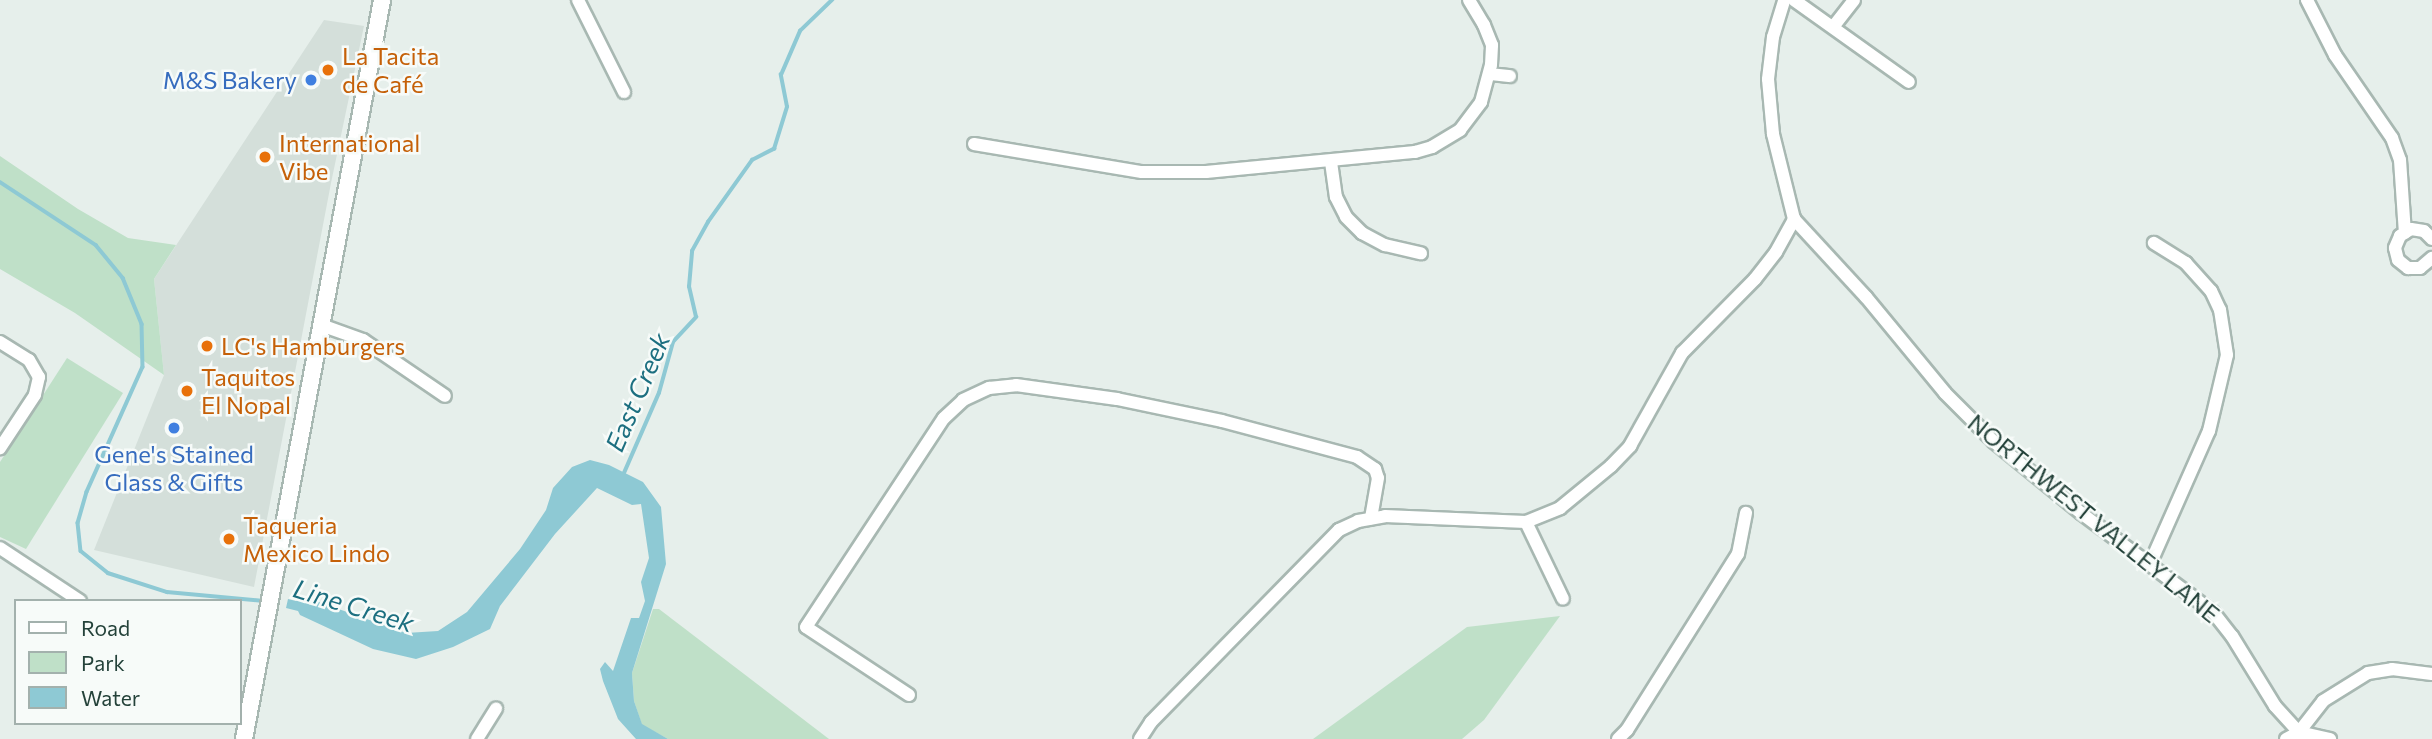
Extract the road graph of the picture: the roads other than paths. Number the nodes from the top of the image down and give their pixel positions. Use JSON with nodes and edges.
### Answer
{"nodes":[{"id":1,"x":382,"y":0,"type":"edge"},
{"id":2,"x":578,"y":0,"type":"edge"},
{"id":3,"x":1469,"y":0,"type":"edge"},
{"id":4,"x":1784,"y":0,"type":"edge"},
{"id":5,"x":1794,"y":0,"type":"edge"},
{"id":6,"x":1854,"y":0,"type":"edge"},
{"id":7,"x":2307,"y":0,"type":"edge"},
{"id":8,"x":1833,"y":27,"type":"junction"},
{"id":9,"x":1490,"y":74,"type":"junction"},
{"id":10,"x":1510,"y":76,"type":"dead end"},
{"id":11,"x":1909,"y":82,"type":"dead end"},
{"id":12,"x":624,"y":92,"type":"dead end"},
{"id":13,"x":974,"y":144,"type":"dead end"},
{"id":14,"x":1331,"y":162,"type":"junction"},
{"id":15,"x":1794,"y":219,"type":"junction"},
{"id":16,"x":2405,"y":233,"type":"junction"},
{"id":17,"x":2432,"y":239,"type":"edge"},
{"id":18,"x":2154,"y":243,"type":"dead end"},
{"id":19,"x":1421,"y":253,"type":"dead end"},
{"id":20,"x":2432,"y":258,"type":"edge"},
{"id":21,"x":321,"y":325,"type":"junction"},
{"id":22,"x":0,"y":342,"type":"edge"},
{"id":23,"x":445,"y":396,"type":"dead end"},
{"id":24,"x":0,"y":448,"type":"edge"},
{"id":25,"x":1746,"y":513,"type":"dead end"},
{"id":26,"x":1371,"y":518,"type":"junction"},
{"id":27,"x":1525,"y":522,"type":"junction"},
{"id":28,"x":0,"y":548,"type":"edge"},
{"id":29,"x":2150,"y":564,"type":"junction"},
{"id":30,"x":77,"y":599,"type":"edge"},
{"id":31,"x":1563,"y":599,"type":"dead end"},
{"id":32,"x":2432,"y":674,"type":"edge"},
{"id":33,"x":909,"y":695,"type":"dead end"},
{"id":34,"x":496,"y":708,"type":"dead end"},
{"id":35,"x":2300,"y":737,"type":"edge"},
{"id":36,"x":244,"y":739,"type":"edge"},
{"id":37,"x":477,"y":739,"type":"edge"},
{"id":38,"x":1140,"y":739,"type":"edge"},
{"id":39,"x":1618,"y":739,"type":"edge"},
{"id":40,"x":2286,"y":739,"type":"edge"},
{"id":41,"x":2330,"y":739,"type":"edge"}],
"edges":[{"from":1,"to":21,"type":"main road"},
{"from":2,"to":12,"type":"street"},
{"from":3,"to":9,"type":"street"},
{"from":4,"to":15,"type":"street"},
{"from":5,"to":8,"type":"street"},
{"from":6,"to":8,"type":"street"},
{"from":7,"to":16,"type":"street"},
{"from":8,"to":11,"type":"street"},
{"from":9,"to":10,"type":"street"},
{"from":9,"to":14,"type":"street"},
{"from":13,"to":14,"type":"street"},
{"from":14,"to":19,"type":"street"},
{"from":15,"to":27,"type":"street"},
{"from":15,"to":29,"type":"street","name":"NORTHWEST VALLEY LANE"},
{"from":16,"to":17,"type":"street"},
{"from":16,"to":20,"type":"street"},
{"from":18,"to":29,"type":"street"},
{"from":21,"to":23,"type":"street"},
{"from":21,"to":36,"type":"main road"},
{"from":22,"to":24,"type":"street"},
{"from":25,"to":39,"type":"street"},
{"from":26,"to":27,"type":"street"},
{"from":26,"to":33,"type":"street"},
{"from":26,"to":38,"type":"street"},
{"from":27,"to":31,"type":"street"},
{"from":28,"to":30,"type":"street"},
{"from":29,"to":35,"type":"street","name":"NORTHWEST VALLEY LANE"},
{"from":32,"to":35,"type":"street"},
{"from":34,"to":37,"type":"street"},
{"from":35,"to":40,"type":"street"},
{"from":35,"to":41,"type":"street"}]}
